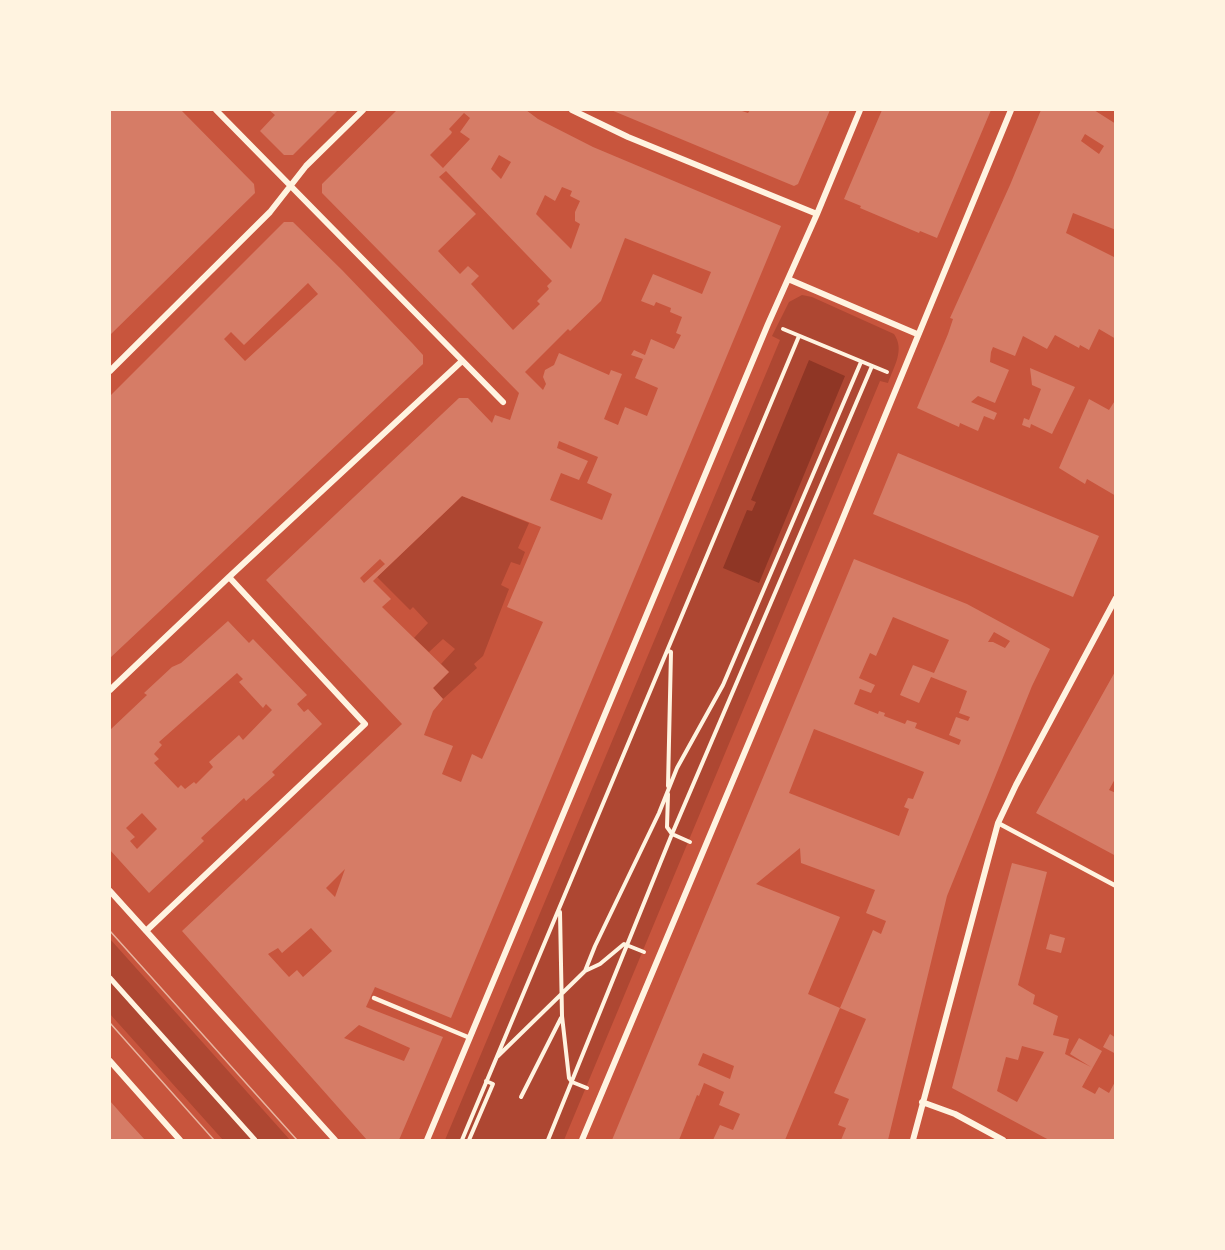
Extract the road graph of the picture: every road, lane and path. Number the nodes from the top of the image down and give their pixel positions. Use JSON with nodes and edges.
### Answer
{"nodes":[{"id":1,"x":216,"y":110,"type":"edge"},
{"id":2,"x":363,"y":110,"type":"edge"},
{"id":3,"x":572,"y":110,"type":"edge"},
{"id":4,"x":860,"y":110,"type":"edge"},
{"id":5,"x":1011,"y":110,"type":"edge"},
{"id":6,"x":291,"y":185,"type":"junction"},
{"id":7,"x":817,"y":214,"type":"junction"},
{"id":8,"x":788,"y":279,"type":"junction"},
{"id":9,"x":768,"y":324,"type":"junction"},
{"id":10,"x":917,"y":334,"type":"junction"},
{"id":11,"x":799,"y":336,"type":"junction"},
{"id":12,"x":462,"y":361,"type":"junction"},
{"id":13,"x":861,"y":362,"type":"junction"},
{"id":14,"x":872,"y":366,"type":"junction"},
{"id":15,"x":110,"y":371,"type":"edge"},
{"id":16,"x":889,"y":373,"type":"dead end"},
{"id":17,"x":503,"y":402,"type":"dead end"},
{"id":18,"x":229,"y":577,"type":"junction"},
{"id":19,"x":1116,"y":598,"type":"edge"},
{"id":20,"x":668,"y":651,"type":"junction"},
{"id":21,"x":110,"y":690,"type":"edge"},
{"id":22,"x":668,"y":789,"type":"junction"},
{"id":23,"x":998,"y":824,"type":"junction"},
{"id":24,"x":672,"y":834,"type":"junction"},
{"id":25,"x":704,"y":848,"type":"junction"},
{"id":26,"x":1116,"y":886,"type":"edge"},
{"id":27,"x":110,"y":891,"type":"edge"},
{"id":28,"x":560,"y":911,"type":"junction"},
{"id":29,"x":146,"y":931,"type":"junction"},
{"id":30,"x":627,"y":945,"type":"junction"},
{"id":31,"x":658,"y":958,"type":"junction"},
{"id":32,"x":585,"y":971,"type":"junction"},
{"id":33,"x":110,"y":978,"type":"edge"},
{"id":34,"x":561,"y":994,"type":"junction"},
{"id":35,"x":374,"y":998,"type":"dead end"},
{"id":36,"x":562,"y":1016,"type":"junction"},
{"id":37,"x":470,"y":1038,"type":"junction"},
{"id":38,"x":496,"y":1058,"type":"junction"},
{"id":39,"x":110,"y":1061,"type":"edge"},
{"id":40,"x":486,"y":1081,"type":"junction"},
{"id":41,"x":572,"y":1082,"type":"junction"},
{"id":42,"x":601,"y":1094,"type":"junction"},
{"id":43,"x":521,"y":1097,"type":"dead end"},
{"id":44,"x":922,"y":1102,"type":"junction"},
{"id":45,"x":180,"y":1140,"type":"edge"},
{"id":46,"x":255,"y":1140,"type":"edge"},
{"id":47,"x":335,"y":1140,"type":"edge"},
{"id":48,"x":427,"y":1140,"type":"edge"},
{"id":49,"x":462,"y":1140,"type":"edge"},
{"id":50,"x":470,"y":1140,"type":"edge"},
{"id":51,"x":548,"y":1140,"type":"edge"},
{"id":52,"x":582,"y":1140,"type":"edge"},
{"id":53,"x":913,"y":1140,"type":"edge"},
{"id":54,"x":1003,"y":1140,"type":"edge"}],
"edges":[{"from":1,"to":6,"type":"street"},
{"from":2,"to":6,"type":"street"},
{"from":3,"to":7,"type":"street"},
{"from":4,"to":7,"type":"street"},
{"from":5,"to":10,"type":"street"},
{"from":6,"to":12,"type":"street"},
{"from":6,"to":15,"type":"street"},
{"from":7,"to":8,"type":"street"},
{"from":8,"to":9,"type":"street"},
{"from":8,"to":10,"type":"street"},
{"from":9,"to":11,"type":"path"},
{"from":9,"to":37,"type":"street"},
{"from":10,"to":25,"type":"street"},
{"from":11,"to":13,"type":"path"},
{"from":11,"to":20,"type":"path"},
{"from":12,"to":17,"type":"street"},
{"from":12,"to":18,"type":"street"},
{"from":13,"to":14,"type":"path"},
{"from":13,"to":22,"type":"path"},
{"from":14,"to":16,"type":"path"},
{"from":14,"to":24,"type":"path"},
{"from":18,"to":21,"type":"street"},
{"from":18,"to":29,"type":"street"},
{"from":19,"to":23,"type":"street"},
{"from":20,"to":22,"type":"path"},
{"from":20,"to":28,"type":"path"},
{"from":22,"to":24,"type":"path"},
{"from":22,"to":32,"type":"path"},
{"from":23,"to":26,"type":"lane"},
{"from":23,"to":44,"type":"street"},
{"from":24,"to":25,"type":"path"},
{"from":24,"to":30,"type":"path"},
{"from":25,"to":31,"type":"street"},
{"from":27,"to":29,"type":"street"},
{"from":28,"to":34,"type":"path"},
{"from":28,"to":38,"type":"path"},
{"from":29,"to":47,"type":"street"},
{"from":30,"to":31,"type":"path"},
{"from":30,"to":32,"type":"path"},
{"from":30,"to":41,"type":"path"},
{"from":31,"to":42,"type":"street"},
{"from":32,"to":34,"type":"path"},
{"from":33,"to":46,"type":"street"},
{"from":34,"to":36,"type":"path"},
{"from":34,"to":38,"type":"path"},
{"from":35,"to":37,"type":"lane"},
{"from":36,"to":41,"type":"path"},
{"from":36,"to":43,"type":"path"},
{"from":37,"to":48,"type":"street"},
{"from":38,"to":40,"type":"path"},
{"from":39,"to":45,"type":"street"},
{"from":40,"to":49,"type":"path"},
{"from":40,"to":50,"type":"path"},
{"from":41,"to":42,"type":"path"},
{"from":41,"to":51,"type":"path"},
{"from":42,"to":52,"type":"street"},
{"from":44,"to":53,"type":"street"},
{"from":44,"to":54,"type":"street"}]}
